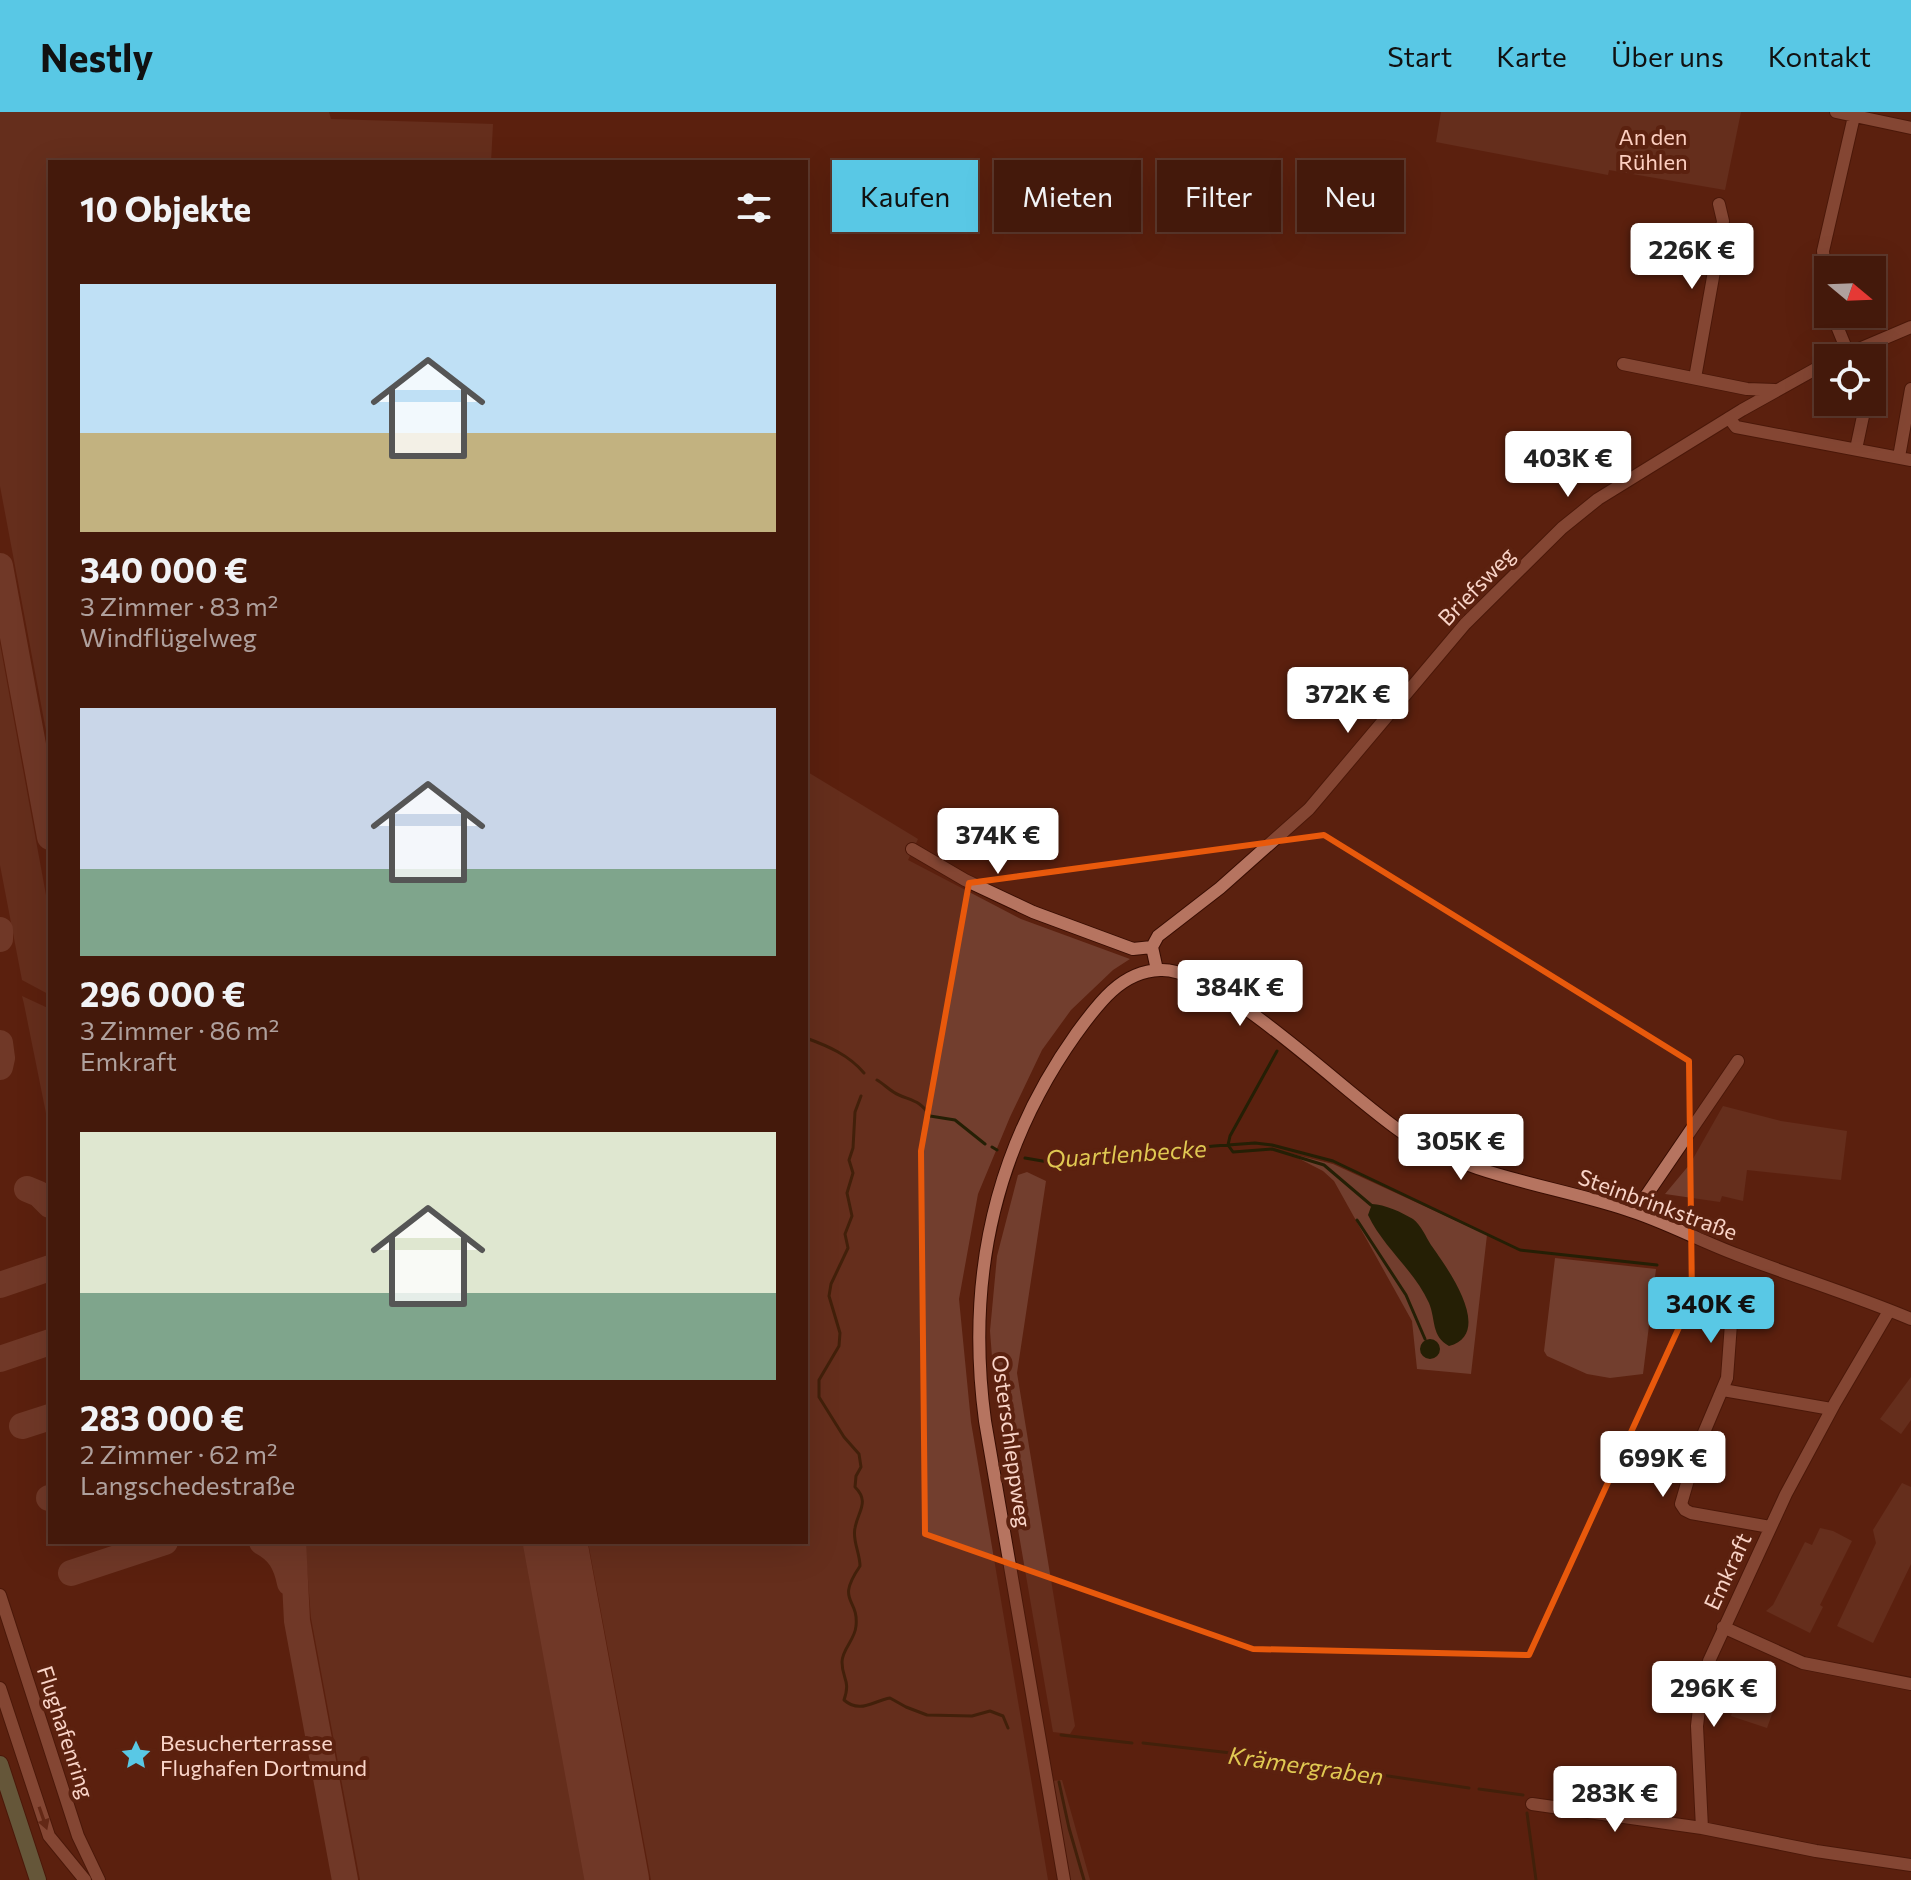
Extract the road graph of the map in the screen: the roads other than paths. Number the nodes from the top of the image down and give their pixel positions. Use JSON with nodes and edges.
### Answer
{"nodes":[{"id":1,"x":1836,"y":112,"type":"edge"},
{"id":2,"x":1855,"y":114,"type":"edge"},
{"id":3,"x":1911,"y":128,"type":"edge"},
{"id":4,"x":1719,"y":204,"type":"dead end"},
{"id":5,"x":1824,"y":256,"type":"edge"},
{"id":6,"x":1911,"y":327,"type":"edge"},
{"id":7,"x":1871,"y":344,"type":"edge"},
{"id":8,"x":1623,"y":364,"type":"dead end"},
{"id":9,"x":1814,"y":370,"type":"edge"},
{"id":10,"x":1695,"y":378,"type":"junction"},
{"id":11,"x":1731,"y":386,"type":"junction"},
{"id":12,"x":1778,"y":390,"type":"junction"},
{"id":13,"x":1911,"y":390,"type":"edge"},
{"id":14,"x":1742,"y":410,"type":"junction"},
{"id":15,"x":1863,"y":416,"type":"edge"},
{"id":16,"x":1729,"y":418,"type":"junction"},
{"id":17,"x":1856,"y":449,"type":"junction"},
{"id":18,"x":1905,"y":458,"type":"edge"},
{"id":19,"x":912,"y":849,"type":"dead end"},
{"id":20,"x":1152,"y":947,"type":"junction"},
{"id":21,"x":1157,"y":970,"type":"junction"},
{"id":22,"x":1738,"y":1061,"type":"dead end"},
{"id":23,"x":1635,"y":1212,"type":"junction"},
{"id":24,"x":1727,"y":1299,"type":"dead end"},
{"id":25,"x":1889,"y":1311,"type":"junction"},
{"id":26,"x":1911,"y":1319,"type":"edge"},
{"id":27,"x":1723,"y":1390,"type":"junction"},
{"id":28,"x":1831,"y":1409,"type":"junction"},
{"id":29,"x":1770,"y":1527,"type":"junction"},
{"id":30,"x":0,"y":1595,"type":"edge"},
{"id":31,"x":1723,"y":1627,"type":"junction"},
{"id":32,"x":1911,"y":1684,"type":"edge"},
{"id":33,"x":0,"y":1688,"type":"edge"},
{"id":34,"x":0,"y":1764,"type":"edge"},
{"id":35,"x":1532,"y":1804,"type":"dead end"},
{"id":36,"x":1702,"y":1828,"type":"junction"},
{"id":37,"x":1911,"y":1865,"type":"edge"},
{"id":38,"x":38,"y":1880,"type":"edge"},
{"id":39,"x":85,"y":1880,"type":"edge"},
{"id":40,"x":99,"y":1880,"type":"edge"},
{"id":41,"x":1064,"y":1880,"type":"edge"}],
"edges":[{"from":1,"to":2,"type":"street"},
{"from":2,"to":3,"type":"street"},
{"from":2,"to":5,"type":"street"},
{"from":4,"to":10,"type":"street"},
{"from":6,"to":7,"type":"street"},
{"from":8,"to":10,"type":"street"},
{"from":9,"to":12,"type":"street","name":"Briefsweg"},
{"from":10,"to":11,"type":"street"},
{"from":11,"to":12,"type":"street"},
{"from":11,"to":14,"type":"street"},
{"from":12,"to":14,"type":"street","name":"Briefsweg"},
{"from":13,"to":18,"type":"street"},
{"from":14,"to":16,"type":"street","name":"Briefsweg"},
{"from":15,"to":17,"type":"street"},
{"from":16,"to":17,"type":"street"},
{"from":16,"to":20,"type":"street","name":"Briefsweg"},
{"from":17,"to":18,"type":"street"},
{"from":19,"to":20,"type":"street"},
{"from":20,"to":21,"type":"street"},
{"from":21,"to":23,"type":"street","name":"Steinbrinkstraße"},
{"from":21,"to":41,"type":"street","name":"Osterschleppweg"},
{"from":22,"to":23,"type":"street"},
{"from":23,"to":25,"type":"street","name":"Steinbrinkstraße"},
{"from":24,"to":27,"type":"street"},
{"from":25,"to":26,"type":"street","name":"Steinbrinkstraße"},
{"from":25,"to":28,"type":"street","name":"Emkraft"},
{"from":27,"to":28,"type":"street"},
{"from":27,"to":29,"type":"street"},
{"from":28,"to":29,"type":"street","name":"Emkraft"},
{"from":29,"to":31,"type":"street","name":"Emkraft"},
{"from":30,"to":40,"type":"street","name":"Flughafenring"},
{"from":31,"to":32,"type":"street"},
{"from":31,"to":36,"type":"street","name":"Emkraft"},
{"from":33,"to":39,"type":"street","one_way":true},
{"from":34,"to":38,"type":"main road"},
{"from":35,"to":36,"type":"street"},
{"from":36,"to":37,"type":"street"}]}
